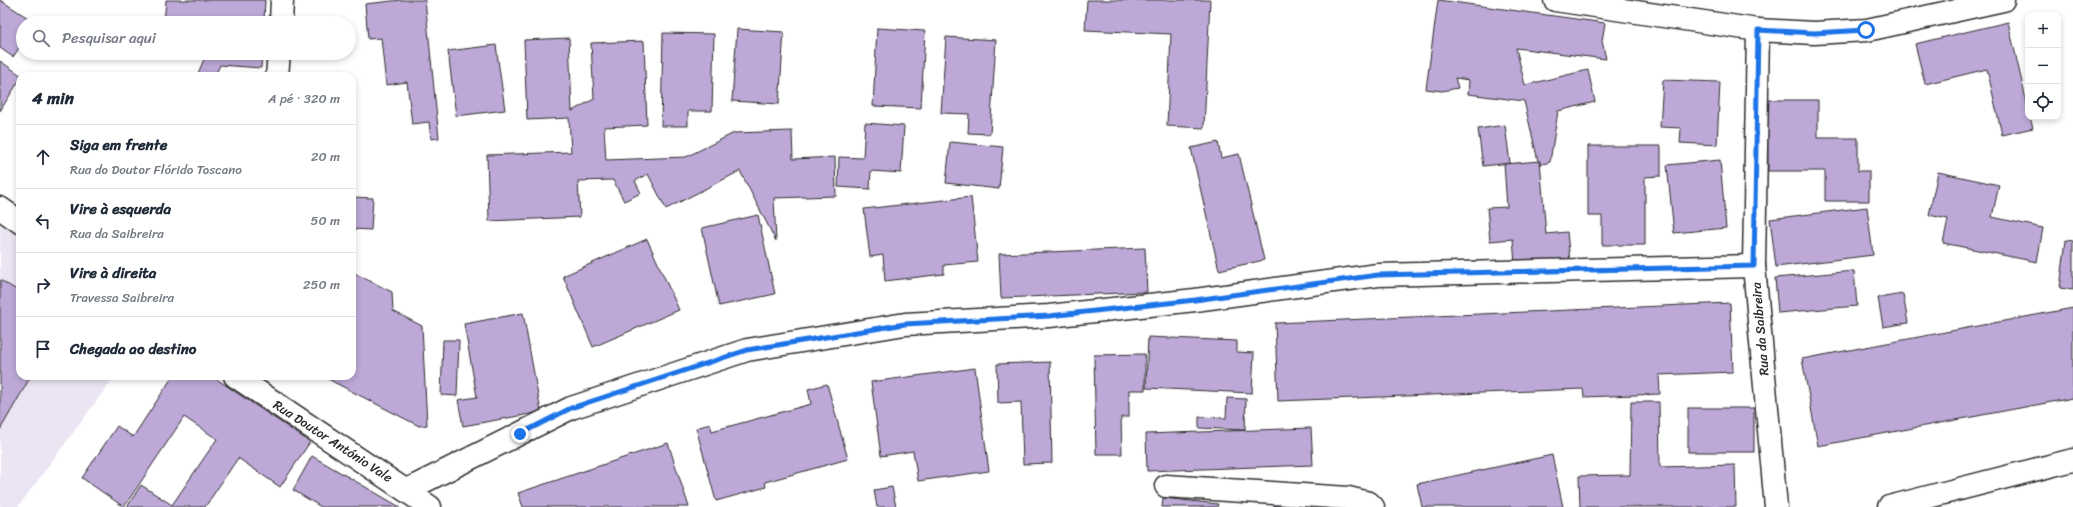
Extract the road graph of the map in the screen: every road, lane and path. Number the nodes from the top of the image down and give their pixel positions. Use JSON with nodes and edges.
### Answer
{"nodes":[{"id":1,"x":282,"y":0,"type":"edge"},
{"id":2,"x":1555,"y":0,"type":"edge"},
{"id":3,"x":2003,"y":0,"type":"edge"},
{"id":4,"x":281,"y":16,"type":"edge"},
{"id":5,"x":1758,"y":30,"type":"junction"},
{"id":6,"x":278,"y":60,"type":"edge"},
{"id":7,"x":277,"y":72,"type":"edge"},
{"id":8,"x":0,"y":208,"type":"edge"},
{"id":9,"x":16,"y":219,"type":"edge"},
{"id":10,"x":1754,"y":266,"type":"junction"},
{"id":11,"x":241,"y":380,"type":"edge"},
{"id":12,"x":2073,"y":460,"type":"edge"},
{"id":13,"x":1166,"y":486,"type":"dead end"},
{"id":14,"x":407,"y":490,"type":"junction"},
{"id":15,"x":430,"y":507,"type":"edge"},
{"id":16,"x":1373,"y":507,"type":"edge"},
{"id":17,"x":1776,"y":507,"type":"edge"},
{"id":18,"x":1889,"y":507,"type":"edge"}],
"edges":[{"from":1,"to":4,"type":"street"},
{"from":2,"to":5,"type":"street"},
{"from":3,"to":5,"type":"street"},
{"from":5,"to":10,"type":"street","name":"Rua da Saibreira"},
{"from":6,"to":7,"type":"street"},
{"from":8,"to":9,"type":"street"},
{"from":10,"to":14,"type":"street"},
{"from":10,"to":17,"type":"street","name":"Rua da Saibreira"},
{"from":11,"to":14,"type":"street","name":"Rua Doutor António Vale"},
{"from":12,"to":18,"type":"street"},
{"from":13,"to":16,"type":"street"},
{"from":14,"to":15,"type":"street","name":"Rua Doutor António Vale"}]}
